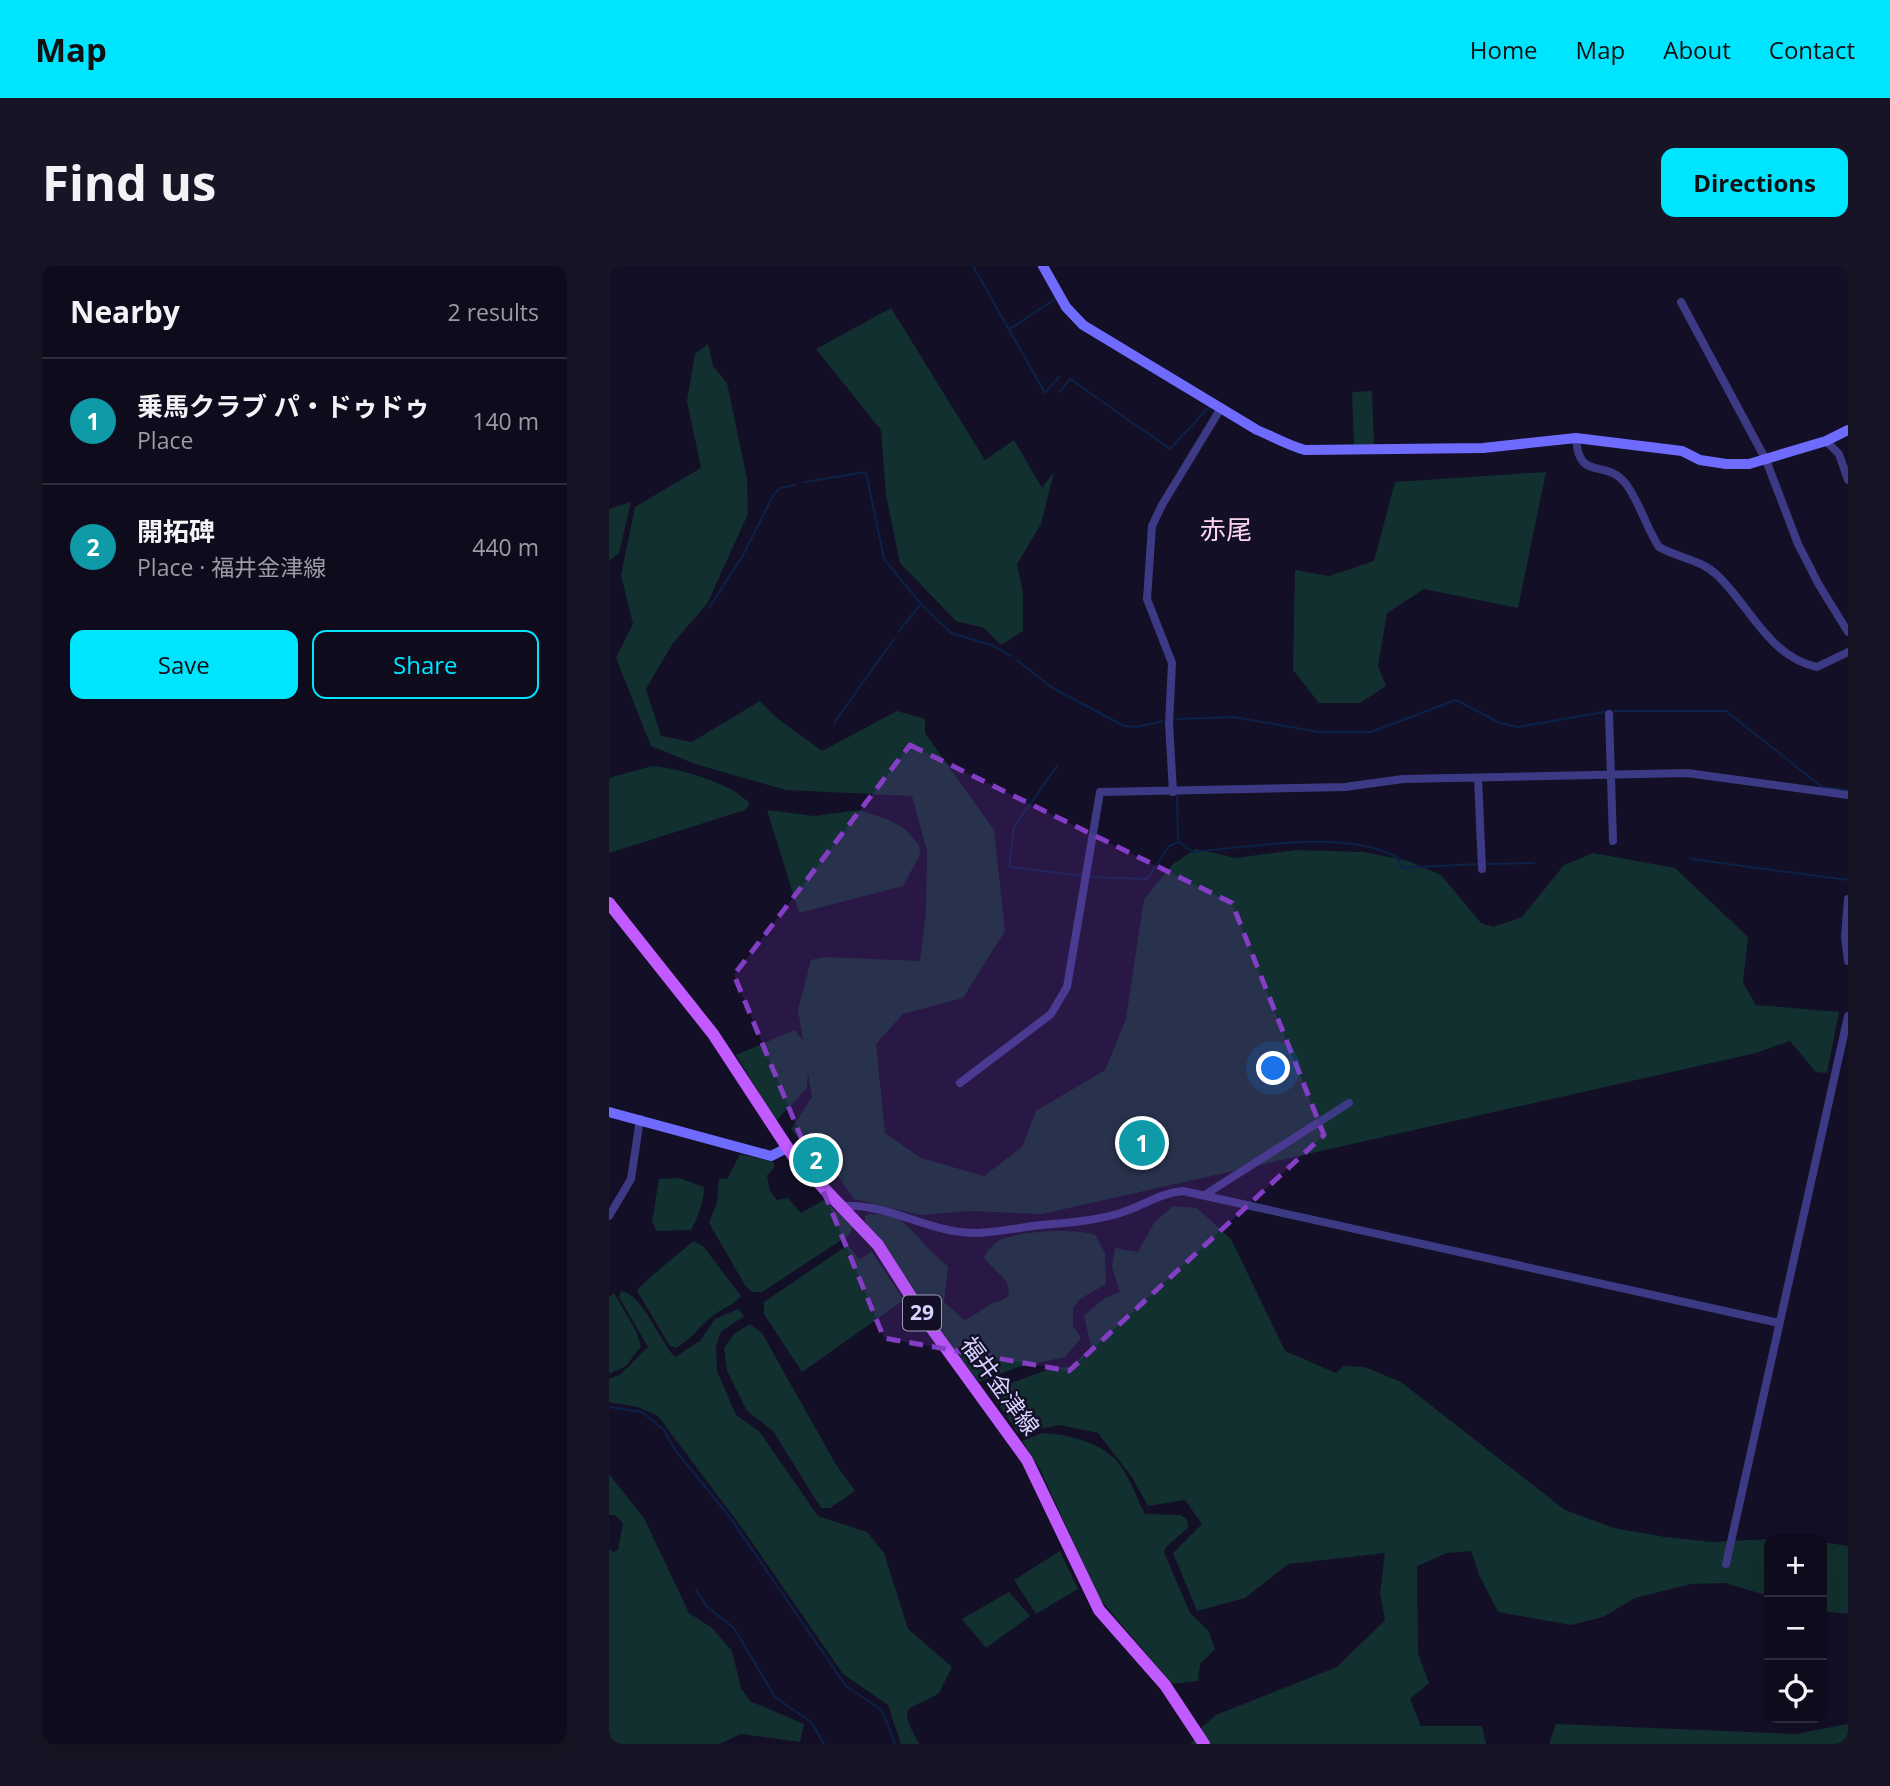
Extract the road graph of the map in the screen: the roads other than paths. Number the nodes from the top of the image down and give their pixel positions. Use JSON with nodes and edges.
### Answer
{"nodes":[{"id":1,"x":1043,"y":266,"type":"edge"},
{"id":2,"x":1681,"y":302,"type":"dead end"},
{"id":3,"x":1221,"y":408,"type":"junction"},
{"id":4,"x":1848,"y":430,"type":"edge"},
{"id":5,"x":1576,"y":438,"type":"junction"},
{"id":6,"x":1826,"y":441,"type":"junction"},
{"id":7,"x":1766,"y":460,"type":"junction"},
{"id":8,"x":1848,"y":480,"type":"edge"},
{"id":9,"x":1848,"y":632,"type":"edge"},
{"id":10,"x":1848,"y":652,"type":"edge"},
{"id":11,"x":1609,"y":714,"type":"dead end"},
{"id":12,"x":1612,"y":774,"type":"junction"},
{"id":13,"x":1478,"y":778,"type":"junction"},
{"id":14,"x":1173,"y":792,"type":"junction"},
{"id":15,"x":1848,"y":795,"type":"edge"},
{"id":16,"x":1613,"y":841,"type":"dead end"},
{"id":17,"x":1482,"y":869,"type":"dead end"},
{"id":18,"x":1848,"y":899,"type":"edge"},
{"id":19,"x":609,"y":903,"type":"edge"},
{"id":20,"x":1848,"y":961,"type":"edge"},
{"id":21,"x":1848,"y":1016,"type":"edge"},
{"id":22,"x":960,"y":1083,"type":"dead end"},
{"id":23,"x":1349,"y":1103,"type":"dead end"},
{"id":24,"x":609,"y":1112,"type":"edge"},
{"id":25,"x":640,"y":1119,"type":"junction"},
{"id":26,"x":787,"y":1148,"type":"junction"},
{"id":27,"x":1206,"y":1194,"type":"junction"},
{"id":28,"x":842,"y":1206,"type":"junction"},
{"id":29,"x":609,"y":1216,"type":"edge"},
{"id":30,"x":1780,"y":1323,"type":"junction"},
{"id":31,"x":1726,"y":1564,"type":"dead end"},
{"id":32,"x":1204,"y":1744,"type":"edge"}],
"edges":[{"from":1,"to":3,"type":"street"},
{"from":2,"to":7,"type":"street"},
{"from":3,"to":5,"type":"street"},
{"from":3,"to":14,"type":"street"},
{"from":4,"to":6,"type":"street"},
{"from":5,"to":7,"type":"street"},
{"from":5,"to":10,"type":"street"},
{"from":6,"to":7,"type":"street"},
{"from":6,"to":8,"type":"street"},
{"from":7,"to":9,"type":"street"},
{"from":11,"to":12,"type":"street"},
{"from":12,"to":13,"type":"street"},
{"from":12,"to":15,"type":"street"},
{"from":12,"to":16,"type":"street"},
{"from":13,"to":14,"type":"street"},
{"from":13,"to":17,"type":"street"},
{"from":14,"to":22,"type":"street"},
{"from":18,"to":20,"type":"street"},
{"from":19,"to":26,"type":"main road","name":"福井金津線","number":"29"},
{"from":21,"to":30,"type":"street"},
{"from":23,"to":27,"type":"street"},
{"from":24,"to":25,"type":"street"},
{"from":25,"to":26,"type":"street"},
{"from":25,"to":29,"type":"street"},
{"from":26,"to":28,"type":"main road","name":"福井金津線","number":"29"},
{"from":27,"to":28,"type":"street"},
{"from":27,"to":30,"type":"street"},
{"from":28,"to":32,"type":"main road","name":"福井金津線","number":"29"},
{"from":30,"to":31,"type":"street"}]}
